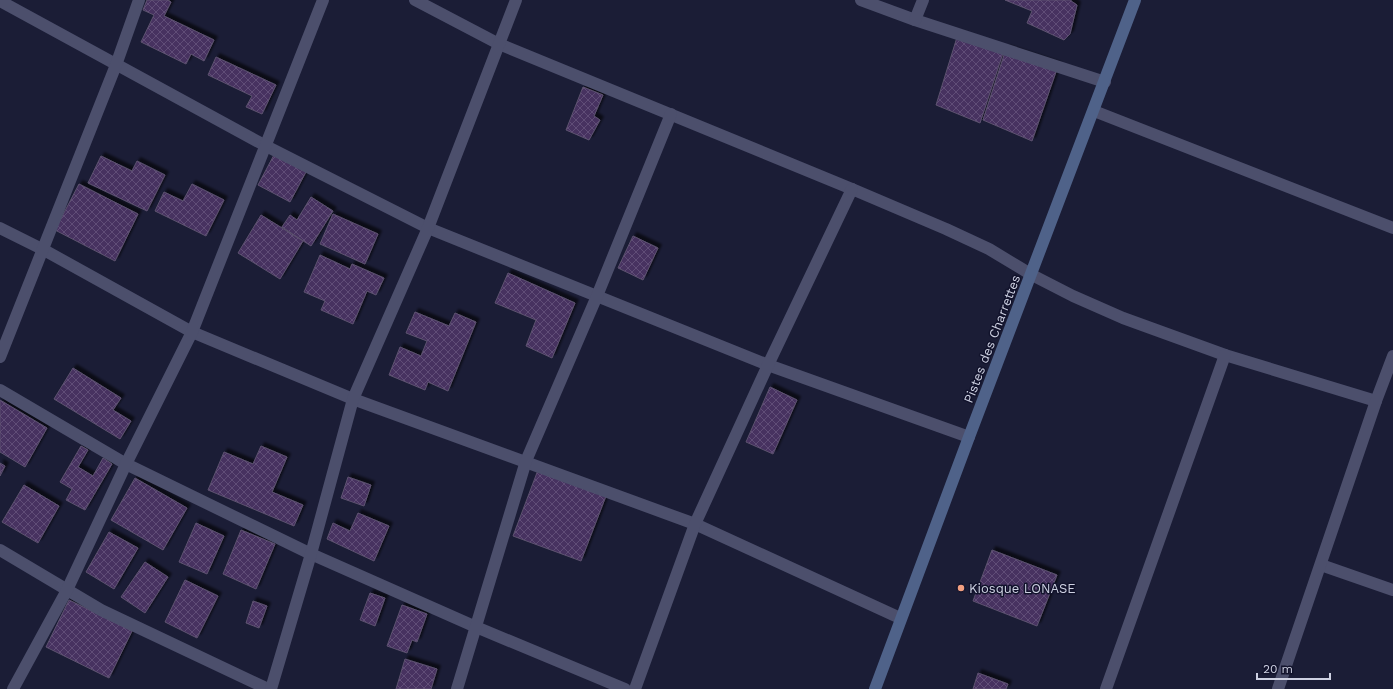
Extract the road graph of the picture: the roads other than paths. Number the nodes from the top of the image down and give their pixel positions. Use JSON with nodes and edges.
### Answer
{"nodes":[{"id":1,"x":139,"y":0,"type":"edge"},
{"id":2,"x":323,"y":0,"type":"edge"},
{"id":3,"x":415,"y":0,"type":"edge"},
{"id":4,"x":516,"y":0,"type":"edge"},
{"id":5,"x":861,"y":0,"type":"edge"},
{"id":6,"x":923,"y":0,"type":"edge"},
{"id":7,"x":1136,"y":0,"type":"edge"},
{"id":8,"x":0,"y":1,"type":"edge"},
{"id":9,"x":916,"y":20,"type":"junction"},
{"id":10,"x":499,"y":44,"type":"junction"},
{"id":11,"x":116,"y":65,"type":"junction"},
{"id":12,"x":1105,"y":82,"type":"junction"},
{"id":13,"x":1094,"y":111,"type":"junction"},
{"id":14,"x":670,"y":114,"type":"junction"},
{"id":15,"x":266,"y":146,"type":"junction"},
{"id":16,"x":852,"y":189,"type":"junction"},
{"id":17,"x":0,"y":228,"type":"edge"},
{"id":18,"x":428,"y":228,"type":"junction"},
{"id":19,"x":1393,"y":228,"type":"edge"},
{"id":20,"x":44,"y":250,"type":"junction"},
{"id":21,"x":1032,"y":275,"type":"junction"},
{"id":22,"x":597,"y":296,"type":"junction"},
{"id":23,"x":192,"y":332,"type":"junction"},
{"id":24,"x":1225,"y":355,"type":"junction"},
{"id":25,"x":1393,"y":356,"type":"edge"},
{"id":26,"x":0,"y":357,"type":"edge"},
{"id":27,"x":768,"y":365,"type":"junction"},
{"id":28,"x":0,"y":390,"type":"edge"},
{"id":29,"x":353,"y":399,"type":"junction"},
{"id":30,"x":1376,"y":401,"type":"junction"},
{"id":31,"x":969,"y":437,"type":"junction"},
{"id":32,"x":526,"y":461,"type":"junction"},
{"id":33,"x":126,"y":464,"type":"junction"},
{"id":34,"x":695,"y":524,"type":"junction"},
{"id":35,"x":0,"y":550,"type":"edge"},
{"id":36,"x":311,"y":554,"type":"junction"},
{"id":37,"x":1321,"y":565,"type":"junction"},
{"id":38,"x":68,"y":590,"type":"junction"},
{"id":39,"x":1393,"y":590,"type":"edge"},
{"id":40,"x":900,"y":618,"type":"junction"},
{"id":41,"x":476,"y":627,"type":"junction"},
{"id":42,"x":13,"y":689,"type":"edge"},
{"id":43,"x":268,"y":689,"type":"edge"},
{"id":44,"x":271,"y":689,"type":"edge"},
{"id":45,"x":457,"y":689,"type":"edge"},
{"id":46,"x":625,"y":689,"type":"edge"},
{"id":47,"x":636,"y":689,"type":"edge"},
{"id":48,"x":875,"y":689,"type":"edge"},
{"id":49,"x":1106,"y":689,"type":"edge"},
{"id":50,"x":1278,"y":689,"type":"edge"}],
"edges":[{"from":1,"to":11,"type":"street"},
{"from":2,"to":15,"type":"street"},
{"from":3,"to":10,"type":"street"},
{"from":4,"to":10,"type":"street"},
{"from":5,"to":9,"type":"street"},
{"from":6,"to":9,"type":"street"},
{"from":7,"to":12,"type":"main road","name":"Pistes des Charrettes"},
{"from":8,"to":11,"type":"street"},
{"from":9,"to":12,"type":"street"},
{"from":10,"to":14,"type":"street"},
{"from":10,"to":18,"type":"street"},
{"from":11,"to":15,"type":"street"},
{"from":11,"to":20,"type":"street"},
{"from":12,"to":13,"type":"main road","name":"Pistes des Charrettes"},
{"from":13,"to":19,"type":"street"},
{"from":13,"to":21,"type":"main road","name":"Pistes des Charrettes"},
{"from":14,"to":16,"type":"street"},
{"from":14,"to":22,"type":"street"},
{"from":15,"to":18,"type":"street"},
{"from":15,"to":23,"type":"street"},
{"from":16,"to":21,"type":"street"},
{"from":16,"to":27,"type":"street"},
{"from":17,"to":20,"type":"street"},
{"from":18,"to":22,"type":"street"},
{"from":18,"to":29,"type":"street"},
{"from":20,"to":23,"type":"street"},
{"from":20,"to":26,"type":"street"},
{"from":21,"to":24,"type":"street"},
{"from":21,"to":31,"type":"main road","name":"Pistes des Charrettes"},
{"from":22,"to":27,"type":"street"},
{"from":22,"to":32,"type":"street"},
{"from":23,"to":29,"type":"street"},
{"from":23,"to":33,"type":"street"},
{"from":24,"to":30,"type":"street"},
{"from":24,"to":49,"type":"street"},
{"from":25,"to":30,"type":"street"},
{"from":27,"to":31,"type":"street"},
{"from":27,"to":34,"type":"street"},
{"from":28,"to":33,"type":"street"},
{"from":29,"to":32,"type":"street"},
{"from":29,"to":36,"type":"street"},
{"from":30,"to":37,"type":"street"},
{"from":31,"to":40,"type":"main road","name":"Pistes des Charrettes"},
{"from":32,"to":34,"type":"street"},
{"from":32,"to":41,"type":"street"},
{"from":33,"to":36,"type":"street"},
{"from":33,"to":38,"type":"street"},
{"from":34,"to":40,"type":"street"},
{"from":34,"to":47,"type":"street"},
{"from":35,"to":38,"type":"street"},
{"from":36,"to":41,"type":"street"},
{"from":36,"to":44,"type":"street"},
{"from":37,"to":39,"type":"street"},
{"from":37,"to":50,"type":"street"},
{"from":38,"to":42,"type":"street"},
{"from":38,"to":43,"type":"street"},
{"from":40,"to":48,"type":"main road","name":"Pistes des Charrettes"},
{"from":41,"to":45,"type":"street"},
{"from":41,"to":46,"type":"street"}]}
